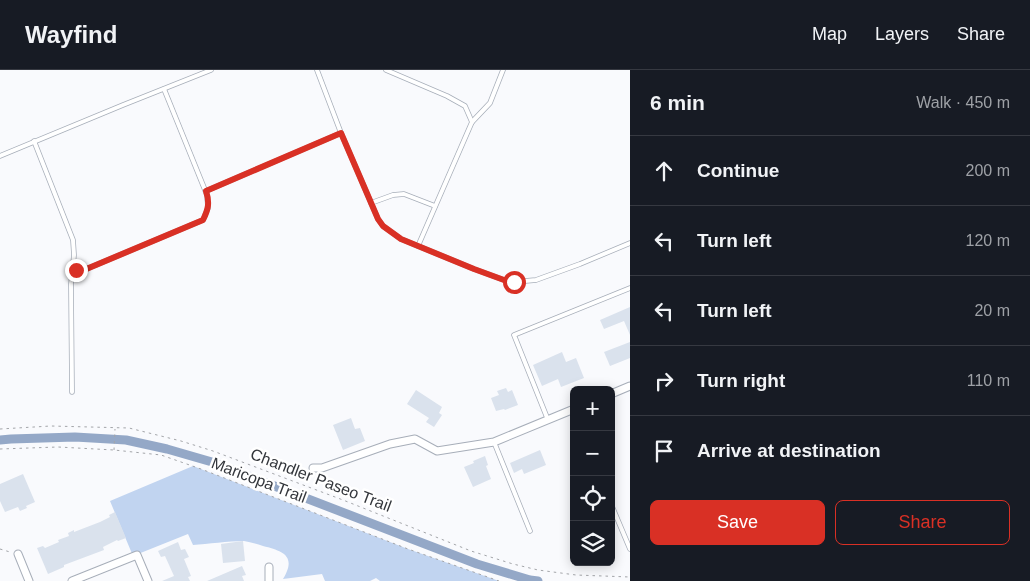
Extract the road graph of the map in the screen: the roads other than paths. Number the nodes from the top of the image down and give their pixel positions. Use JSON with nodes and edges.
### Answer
{"nodes":[{"id":1,"x":211,"y":70,"type":"edge"},
{"id":2,"x":317,"y":70,"type":"edge"},
{"id":3,"x":386,"y":70,"type":"edge"},
{"id":4,"x":503,"y":70,"type":"edge"},
{"id":5,"x":164,"y":89,"type":"junction"},
{"id":6,"x":472,"y":122,"type":"junction"},
{"id":7,"x":341,"y":133,"type":"junction"},
{"id":8,"x":34,"y":142,"type":"junction"},
{"id":9,"x":0,"y":156,"type":"edge"},
{"id":10,"x":206,"y":191,"type":"junction"},
{"id":11,"x":371,"y":203,"type":"junction"},
{"id":12,"x":435,"y":206,"type":"junction"},
{"id":13,"x":630,"y":243,"type":"edge"},
{"id":14,"x":418,"y":246,"type":"junction"},
{"id":15,"x":72,"y":269,"type":"junction"},
{"id":16,"x":630,"y":288,"type":"edge"},
{"id":17,"x":630,"y":386,"type":"edge"},
{"id":18,"x":72,"y":392,"type":"dead end"},
{"id":19,"x":615,"y":392,"type":"edge"},
{"id":20,"x":570,"y":412,"type":"edge"},
{"id":21,"x":548,"y":420,"type":"junction"},
{"id":22,"x":494,"y":442,"type":"junction"},
{"id":23,"x":312,"y":468,"type":"dead end"},
{"id":24,"x":615,"y":513,"type":"edge"},
{"id":25,"x":530,"y":531,"type":"dead end"},
{"id":26,"x":630,"y":549,"type":"edge"},
{"id":27,"x":18,"y":554,"type":"road end"},
{"id":28,"x":269,"y":567,"type":"dead end"},
{"id":29,"x":29,"y":581,"type":"edge"},
{"id":30,"x":72,"y":581,"type":"edge"},
{"id":31,"x":148,"y":581,"type":"edge"},
{"id":32,"x":269,"y":581,"type":"edge"}],
"edges":[{"from":1,"to":5,"type":"lane"},
{"from":2,"to":7,"type":"lane"},
{"from":3,"to":6,"type":"lane"},
{"from":4,"to":6,"type":"lane"},
{"from":5,"to":8,"type":"lane"},
{"from":5,"to":10,"type":"lane"},
{"from":6,"to":12,"type":"lane"},
{"from":7,"to":10,"type":"lane"},
{"from":7,"to":11,"type":"lane"},
{"from":8,"to":9,"type":"lane"},
{"from":8,"to":15,"type":"lane"},
{"from":10,"to":15,"type":"lane"},
{"from":11,"to":12,"type":"lane"},
{"from":11,"to":14,"type":"lane"},
{"from":12,"to":14,"type":"lane"},
{"from":13,"to":14,"type":"lane"},
{"from":15,"to":18,"type":"lane"},
{"from":16,"to":21,"type":"lane"},
{"from":17,"to":19,"type":"street"},
{"from":20,"to":21,"type":"street"},
{"from":21,"to":22,"type":"street"},
{"from":22,"to":23,"type":"street"},
{"from":22,"to":25,"type":"lane"},
{"from":24,"to":26,"type":"lane"},
{"from":27,"to":29,"type":"street"},
{"from":28,"to":32,"type":"street"},
{"from":30,"to":31,"type":"street"}]}
